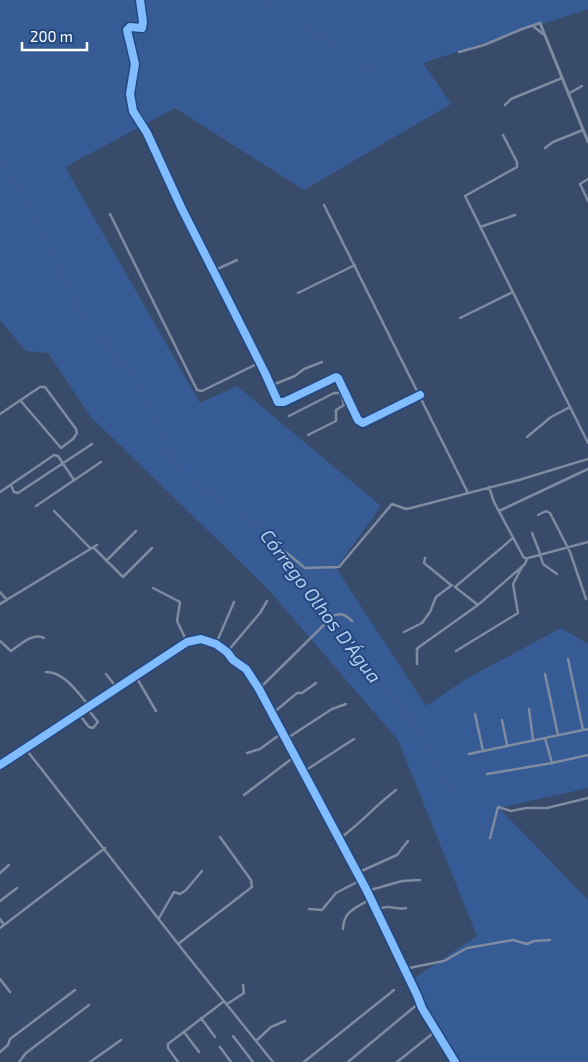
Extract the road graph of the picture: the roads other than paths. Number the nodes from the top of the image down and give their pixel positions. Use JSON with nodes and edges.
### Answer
{"nodes":[{"id":1,"x":140,"y":0,"type":"edge"},
{"id":2,"x":540,"y":23,"type":"joint"},
{"id":3,"x":531,"y":25,"type":"junction"},
{"id":4,"x":543,"y":34,"type":"junction"},
{"id":5,"x":459,"y":52,"type":"dead end"},
{"id":6,"x":562,"y":78,"type":"junction"},
{"id":7,"x":582,"y":86,"type":"dead end"},
{"id":8,"x":568,"y":94,"type":"junction"},
{"id":9,"x":505,"y":105,"type":"dead end"},
{"id":10,"x":583,"y":130,"type":"junction"},
{"id":11,"x":503,"y":135,"type":"dead end"},
{"id":12,"x":588,"y":142,"type":"edge"},
{"id":13,"x":545,"y":148,"type":"dead end"},
{"id":14,"x":588,"y":178,"type":"edge"},
{"id":15,"x":588,"y":201,"type":"edge"},
{"id":16,"x":324,"y":205,"type":"dead end"},
{"id":17,"x":110,"y":214,"type":"dead end"},
{"id":18,"x":515,"y":214,"type":"dead end"},
{"id":19,"x":480,"y":227,"type":"junction"},
{"id":20,"x":237,"y":260,"type":"dead end"},
{"id":21,"x":355,"y":266,"type":"junction"},
{"id":22,"x":213,"y":271,"type":"junction"},
{"id":23,"x":513,"y":292,"type":"junction"},
{"id":24,"x":298,"y":293,"type":"dead end"},
{"id":25,"x":460,"y":318,"type":"dead end"},
{"id":26,"x":322,"y":362,"type":"dead end"},
{"id":27,"x":259,"y":363,"type":"junction"},
{"id":28,"x":270,"y":386,"type":"junction"},
{"id":29,"x":420,"y":395,"type":"junction"},
{"id":30,"x":20,"y":400,"type":"junction"},
{"id":31,"x":350,"y":401,"type":"junction"},
{"id":32,"x":344,"y":405,"type":"junction"},
{"id":33,"x":570,"y":407,"type":"junction"},
{"id":34,"x":0,"y":414,"type":"edge"},
{"id":35,"x":289,"y":416,"type":"dead end"},
{"id":36,"x":308,"y":435,"type":"dead end"},
{"id":37,"x":527,"y":437,"type":"dead end"},
{"id":38,"x":588,"y":443,"type":"edge"},
{"id":39,"x":92,"y":444,"type":"dead end"},
{"id":40,"x":588,"y":459,"type":"edge"},
{"id":41,"x":101,"y":462,"type":"dead end"},
{"id":42,"x":63,"y":464,"type":"junction"},
{"id":43,"x":588,"y":470,"type":"edge"},
{"id":44,"x":74,"y":480,"type":"junction"},
{"id":45,"x":11,"y":485,"type":"junction"},
{"id":46,"x":489,"y":487,"type":"junction"},
{"id":47,"x":0,"y":492,"type":"edge"},
{"id":48,"x":468,"y":493,"type":"junction"},
{"id":49,"x":36,"y":506,"type":"dead end"},
{"id":50,"x":54,"y":511,"type":"dead end"},
{"id":51,"x":499,"y":511,"type":"junction"},
{"id":52,"x":538,"y":515,"type":"dead end"},
{"id":53,"x":136,"y":531,"type":"dead end"},
{"id":54,"x":532,"y":533,"type":"dead end"},
{"id":55,"x":513,"y":538,"type":"junction"},
{"id":56,"x":588,"y":542,"type":"edge"},
{"id":57,"x":94,"y":547,"type":"junction"},
{"id":58,"x":273,"y":547,"type":"dead end"},
{"id":59,"x":152,"y":548,"type":"dead end"},
{"id":60,"x":568,"y":548,"type":"junction"},
{"id":61,"x":540,"y":555,"type":"junction"},
{"id":62,"x":425,"y":558,"type":"dead end"},
{"id":63,"x":527,"y":559,"type":"junction"},
{"id":64,"x":106,"y":561,"type":"junction"},
{"id":65,"x":524,"y":564,"type":"junction"},
{"id":66,"x":557,"y":574,"type":"dead end"},
{"id":67,"x":453,"y":586,"type":"junction"},
{"id":68,"x":152,"y":588,"type":"dead end"},
{"id":69,"x":0,"y":592,"type":"edge"},
{"id":70,"x":586,"y":599,"type":"dead end"},
{"id":71,"x":7,"y":600,"type":"junction"},
{"id":72,"x":267,"y":601,"type":"dead end"},
{"id":73,"x":234,"y":602,"type":"dead end"},
{"id":74,"x":0,"y":604,"type":"edge"},
{"id":75,"x":478,"y":605,"type":"junction"},
{"id":76,"x":352,"y":621,"type":"dead end"},
{"id":77,"x":404,"y":632,"type":"dead end"},
{"id":78,"x":44,"y":638,"type":"dead end"},
{"id":79,"x":0,"y":642,"type":"edge"},
{"id":80,"x":187,"y":642,"type":"junction"},
{"id":81,"x":216,"y":644,"type":"junction"},
{"id":82,"x":456,"y":651,"type":"dead end"},
{"id":83,"x":227,"y":652,"type":"junction"},
{"id":84,"x":568,"y":658,"type":"dead end"},
{"id":85,"x":418,"y":664,"type":"dead end"},
{"id":86,"x":46,"y":672,"type":"dead end"},
{"id":87,"x":106,"y":674,"type":"dead end"},
{"id":88,"x":545,"y":674,"type":"dead end"},
{"id":89,"x":135,"y":675,"type":"junction"},
{"id":90,"x":316,"y":683,"type":"dead end"},
{"id":91,"x":117,"y":688,"type":"junction"},
{"id":92,"x":259,"y":689,"type":"junction"},
{"id":93,"x":346,"y":704,"type":"dead end"},
{"id":94,"x":88,"y":707,"type":"junction"},
{"id":95,"x":529,"y":709,"type":"dead end"},
{"id":96,"x":156,"y":711,"type":"dead end"},
{"id":97,"x":78,"y":713,"type":"junction"},
{"id":98,"x":272,"y":714,"type":"junction"},
{"id":99,"x":475,"y":714,"type":"dead end"},
{"id":100,"x":502,"y":720,"type":"dead end"},
{"id":101,"x":588,"y":729,"type":"edge"},
{"id":102,"x":583,"y":730,"type":"junction"},
{"id":103,"x":282,"y":732,"type":"junction"},
{"id":104,"x":558,"y":735,"type":"junction"},
{"id":105,"x":545,"y":738,"type":"junction"},
{"id":106,"x":286,"y":739,"type":"junction"},
{"id":107,"x":354,"y":739,"type":"dead end"},
{"id":108,"x":533,"y":740,"type":"junction"},
{"id":109,"x":507,"y":746,"type":"junction"},
{"id":110,"x":25,"y":748,"type":"junction"},
{"id":111,"x":483,"y":751,"type":"junction"},
{"id":112,"x":247,"y":753,"type":"dead end"},
{"id":113,"x":469,"y":754,"type":"dead end"},
{"id":114,"x":588,"y":755,"type":"edge"},
{"id":115,"x":294,"y":756,"type":"junction"},
{"id":116,"x":552,"y":763,"type":"junction"},
{"id":117,"x":0,"y":765,"type":"edge"},
{"id":118,"x":303,"y":772,"type":"junction"},
{"id":119,"x":487,"y":774,"type":"dead end"},
{"id":120,"x":396,"y":790,"type":"dead end"},
{"id":121,"x":244,"y":795,"type":"dead end"},
{"id":122,"x":588,"y":798,"type":"edge"},
{"id":123,"x":220,"y":837,"type":"dead end"},
{"id":124,"x":490,"y":838,"type":"dead end"},
{"id":125,"x":339,"y":839,"type":"junction"},
{"id":126,"x":408,"y":841,"type":"dead end"},
{"id":127,"x":105,"y":848,"type":"junction"},
{"id":128,"x":9,"y":865,"type":"dead end"},
{"id":129,"x":202,"y":871,"type":"dead end"},
{"id":130,"x":0,"y":873,"type":"edge"},
{"id":131,"x":357,"y":873,"type":"junction"},
{"id":132,"x":361,"y":880,"type":"junction"},
{"id":133,"x":420,"y":880,"type":"dead end"},
{"id":134,"x":17,"y":888,"type":"dead end"},
{"id":135,"x":367,"y":891,"type":"junction"},
{"id":136,"x":371,"y":899,"type":"junction"},
{"id":137,"x":0,"y":901,"type":"edge"},
{"id":138,"x":406,"y":908,"type":"dead end"},
{"id":139,"x":309,"y":910,"type":"dead end"},
{"id":140,"x":376,"y":910,"type":"junction"},
{"id":141,"x":158,"y":918,"type":"junction"},
{"id":142,"x":0,"y":919,"type":"edge"},
{"id":143,"x":4,"y":925,"type":"junction"},
{"id":144,"x":0,"y":928,"type":"edge"},
{"id":145,"x":343,"y":929,"type":"dead end"},
{"id":146,"x":550,"y":940,"type":"dead end"},
{"id":147,"x":178,"y":944,"type":"junction"},
{"id":148,"x":404,"y":969,"type":"junction"},
{"id":149,"x":0,"y":979,"type":"edge"},
{"id":150,"x":243,"y":985,"type":"dead end"},
{"id":151,"x":75,"y":990,"type":"dead end"},
{"id":152,"x":394,"y":990,"type":"dead end"},
{"id":153,"x":10,"y":992,"type":"dead end"},
{"id":154,"x":224,"y":1001,"type":"junction"},
{"id":155,"x":419,"y":1003,"type":"junction"},
{"id":156,"x":89,"y":1005,"type":"dead end"},
{"id":157,"x":227,"y":1005,"type":"junction"},
{"id":158,"x":201,"y":1018,"type":"junction"},
{"id":159,"x":284,"y":1022,"type":"dead end"},
{"id":160,"x":184,"y":1032,"type":"junction"},
{"id":161,"x":432,"y":1034,"type":"dead end"},
{"id":162,"x":233,"y":1036,"type":"dead end"},
{"id":163,"x":215,"y":1037,"type":"dead end"},
{"id":164,"x":121,"y":1040,"type":"dead end"},
{"id":165,"x":256,"y":1041,"type":"junction"},
{"id":166,"x":220,"y":1047,"type":"dead end"},
{"id":167,"x":0,"y":1052,"type":"edge"},
{"id":168,"x":199,"y":1052,"type":"dead end"},
{"id":169,"x":19,"y":1062,"type":"edge"},
{"id":170,"x":90,"y":1062,"type":"edge"},
{"id":171,"x":178,"y":1062,"type":"edge"},
{"id":172,"x":231,"y":1062,"type":"edge"},
{"id":173,"x":253,"y":1062,"type":"edge"},
{"id":174,"x":273,"y":1062,"type":"edge"},
{"id":175,"x":304,"y":1062,"type":"edge"},
{"id":176,"x":348,"y":1062,"type":"edge"},
{"id":177,"x":397,"y":1062,"type":"edge"},
{"id":178,"x":455,"y":1062,"type":"edge"}],
"edges":[{"from":1,"to":22,"type":"street"},
{"from":2,"to":3,"type":"street"},
{"from":2,"to":4,"type":"street"},
{"from":3,"to":4,"type":"street"},
{"from":3,"to":5,"type":"street"},
{"from":4,"to":6,"type":"street"},
{"from":6,"to":8,"type":"street"},
{"from":6,"to":9,"type":"street"},
{"from":7,"to":8,"type":"street"},
{"from":8,"to":10,"type":"street"},
{"from":10,"to":12,"type":"street"},
{"from":10,"to":13,"type":"street"},
{"from":11,"to":19,"type":"street"},
{"from":14,"to":15,"type":"street"},
{"from":16,"to":21,"type":"street"},
{"from":17,"to":27,"type":"street"},
{"from":18,"to":19,"type":"street"},
{"from":19,"to":23,"type":"street"},
{"from":20,"to":22,"type":"street"},
{"from":21,"to":24,"type":"street"},
{"from":21,"to":29,"type":"street"},
{"from":22,"to":27,"type":"street"},
{"from":23,"to":25,"type":"street"},
{"from":23,"to":33,"type":"street"},
{"from":26,"to":28,"type":"street"},
{"from":27,"to":28,"type":"street"},
{"from":28,"to":31,"type":"street"},
{"from":29,"to":31,"type":"street"},
{"from":29,"to":48,"type":"street"},
{"from":30,"to":30,"type":"street"},
{"from":30,"to":34,"type":"street"},
{"from":31,"to":32,"type":"street"},
{"from":32,"to":35,"type":"street"},
{"from":32,"to":36,"type":"street"},
{"from":33,"to":37,"type":"street"},
{"from":33,"to":38,"type":"street"},
{"from":39,"to":42,"type":"street"},
{"from":40,"to":46,"type":"street"},
{"from":41,"to":44,"type":"street"},
{"from":42,"to":44,"type":"street"},
{"from":42,"to":45,"type":"street"},
{"from":42,"to":45,"type":"street"},
{"from":43,"to":51,"type":"street"},
{"from":44,"to":49,"type":"street"},
{"from":45,"to":47,"type":"street"},
{"from":46,"to":48,"type":"street"},
{"from":46,"to":51,"type":"street"},
{"from":48,"to":58,"type":"street"},
{"from":50,"to":57,"type":"street"},
{"from":51,"to":55,"type":"street"},
{"from":52,"to":60,"type":"street"},
{"from":53,"to":64,"type":"street"},
{"from":54,"to":61,"type":"street"},
{"from":55,"to":63,"type":"street"},
{"from":55,"to":67,"type":"street"},
{"from":56,"to":60,"type":"street"},
{"from":57,"to":64,"type":"street"},
{"from":57,"to":71,"type":"street"},
{"from":59,"to":64,"type":"street"},
{"from":60,"to":61,"type":"street"},
{"from":60,"to":70,"type":"street"},
{"from":61,"to":63,"type":"street"},
{"from":61,"to":66,"type":"street"},
{"from":62,"to":67,"type":"street"},
{"from":63,"to":65,"type":"street"},
{"from":65,"to":75,"type":"street"},
{"from":65,"to":82,"type":"street"},
{"from":67,"to":75,"type":"street"},
{"from":67,"to":77,"type":"street"},
{"from":68,"to":80,"type":"street"},
{"from":69,"to":71,"type":"street"},
{"from":71,"to":74,"type":"street"},
{"from":72,"to":83,"type":"street"},
{"from":73,"to":81,"type":"street"},
{"from":75,"to":85,"type":"street"},
{"from":76,"to":92,"type":"street"},
{"from":78,"to":79,"type":"street"},
{"from":80,"to":81,"type":"street"},
{"from":80,"to":89,"type":"street"},
{"from":81,"to":83,"type":"street"},
{"from":83,"to":92,"type":"street"},
{"from":84,"to":102,"type":"street"},
{"from":86,"to":94,"type":"street"},
{"from":87,"to":91,"type":"street"},
{"from":88,"to":104,"type":"street"},
{"from":89,"to":91,"type":"street"},
{"from":89,"to":96,"type":"street"},
{"from":90,"to":98,"type":"street"},
{"from":91,"to":94,"type":"street"},
{"from":92,"to":98,"type":"street"},
{"from":93,"to":106,"type":"street"},
{"from":94,"to":97,"type":"street"},
{"from":94,"to":97,"type":"street"},
{"from":95,"to":108,"type":"street"},
{"from":97,"to":110,"type":"street"},
{"from":98,"to":103,"type":"street"},
{"from":99,"to":111,"type":"street"},
{"from":100,"to":109,"type":"street"},
{"from":101,"to":102,"type":"street"},
{"from":102,"to":104,"type":"street"},
{"from":103,"to":106,"type":"street"},
{"from":103,"to":112,"type":"street"},
{"from":104,"to":105,"type":"street"},
{"from":105,"to":108,"type":"street"},
{"from":105,"to":116,"type":"street"},
{"from":106,"to":115,"type":"street"},
{"from":107,"to":118,"type":"street"},
{"from":108,"to":109,"type":"street"},
{"from":109,"to":111,"type":"street"},
{"from":110,"to":117,"type":"street"},
{"from":110,"to":127,"type":"street"},
{"from":111,"to":113,"type":"street"},
{"from":114,"to":116,"type":"street"},
{"from":115,"to":118,"type":"street"},
{"from":115,"to":121,"type":"street"},
{"from":116,"to":119,"type":"street"},
{"from":118,"to":125,"type":"street"},
{"from":120,"to":125,"type":"street"},
{"from":122,"to":124,"type":"street"},
{"from":123,"to":147,"type":"street"},
{"from":125,"to":131,"type":"street"},
{"from":126,"to":131,"type":"street"},
{"from":127,"to":141,"type":"street"},
{"from":127,"to":143,"type":"street"},
{"from":128,"to":130,"type":"street"},
{"from":129,"to":141,"type":"street"},
{"from":131,"to":132,"type":"street"},
{"from":132,"to":135,"type":"street"},
{"from":132,"to":139,"type":"street"},
{"from":133,"to":135,"type":"street"},
{"from":134,"to":137,"type":"street"},
{"from":135,"to":136,"type":"street"},
{"from":136,"to":140,"type":"street"},
{"from":136,"to":145,"type":"street"},
{"from":138,"to":140,"type":"street"},
{"from":140,"to":148,"type":"street"},
{"from":141,"to":147,"type":"street"},
{"from":142,"to":143,"type":"street"},
{"from":143,"to":144,"type":"street"},
{"from":146,"to":148,"type":"street"},
{"from":147,"to":154,"type":"street"},
{"from":148,"to":155,"type":"street"},
{"from":149,"to":153,"type":"street"},
{"from":150,"to":157,"type":"street"},
{"from":151,"to":167,"type":"street"},
{"from":152,"to":175,"type":"street"},
{"from":154,"to":157,"type":"street"},
{"from":154,"to":158,"type":"street"},
{"from":155,"to":176,"type":"street"},
{"from":155,"to":178,"type":"street"},
{"from":156,"to":169,"type":"street"},
{"from":157,"to":165,"type":"street"},
{"from":158,"to":160,"type":"street"},
{"from":158,"to":163,"type":"street"},
{"from":159,"to":165,"type":"street"},
{"from":160,"to":168,"type":"street"},
{"from":160,"to":171,"type":"street"},
{"from":161,"to":177,"type":"street"},
{"from":162,"to":173,"type":"street"},
{"from":164,"to":170,"type":"street"},
{"from":165,"to":174,"type":"street"},
{"from":166,"to":172,"type":"street"}]}
